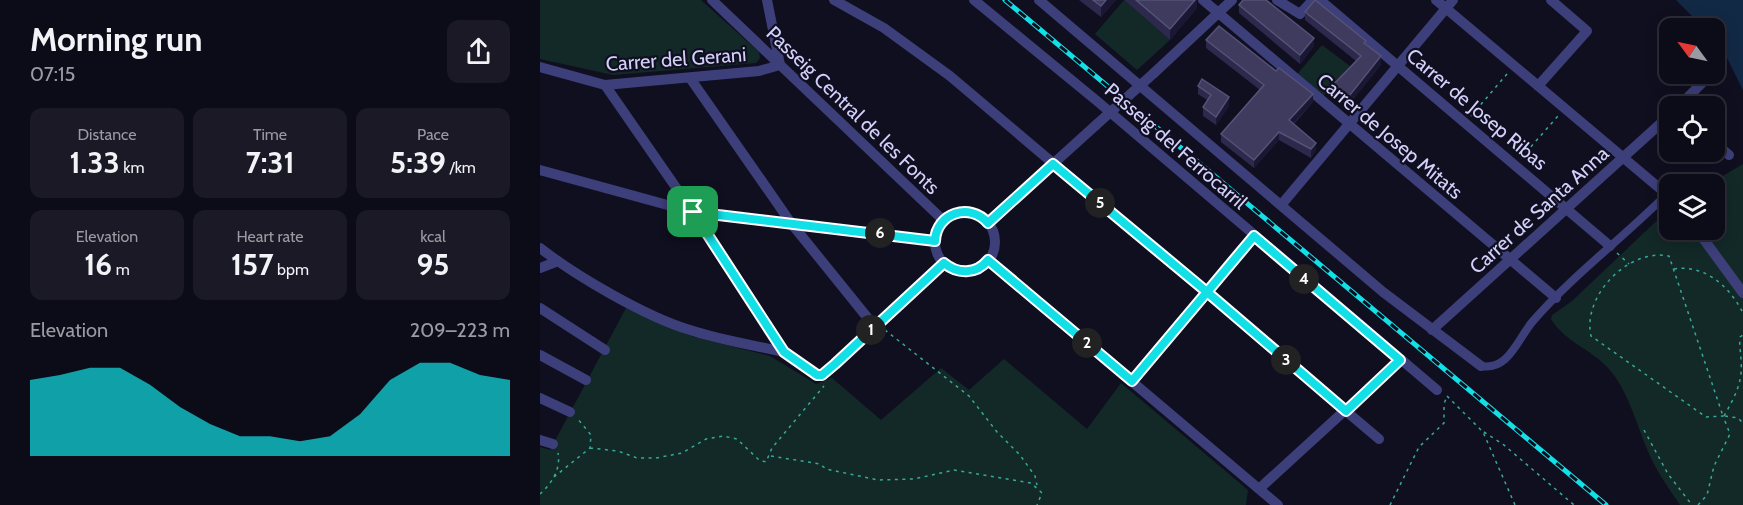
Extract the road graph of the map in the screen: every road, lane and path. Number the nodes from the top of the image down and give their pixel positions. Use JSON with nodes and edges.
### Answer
{"nodes":[{"id":1,"x":712,"y":0,"type":"edge"},
{"id":2,"x":767,"y":0,"type":"edge"},
{"id":3,"x":834,"y":0,"type":"edge"},
{"id":4,"x":974,"y":0,"type":"edge"},
{"id":5,"x":1039,"y":0,"type":"edge"},
{"id":6,"x":1203,"y":0,"type":"edge"},
{"id":7,"x":1232,"y":0,"type":"edge"},
{"id":8,"x":1277,"y":0,"type":"edge"},
{"id":9,"x":1313,"y":0,"type":"edge"},
{"id":10,"x":1320,"y":0,"type":"edge"},
{"id":11,"x":1436,"y":0,"type":"edge"},
{"id":12,"x":1551,"y":0,"type":"edge"},
{"id":13,"x":1450,"y":4,"type":"edge"},
{"id":14,"x":1218,"y":13,"type":"junction"},
{"id":15,"x":780,"y":65,"type":"junction"},
{"id":16,"x":1397,"y":66,"type":"junction"},
{"id":17,"x":1514,"y":66,"type":"junction"},
{"id":18,"x":540,"y":67,"type":"edge"},
{"id":19,"x":690,"y":78,"type":"junction"},
{"id":20,"x":1701,"y":84,"type":"edge"},
{"id":21,"x":605,"y":85,"type":"junction"},
{"id":22,"x":1538,"y":86,"type":"junction"},
{"id":23,"x":1689,"y":96,"type":"edge"},
{"id":24,"x":1565,"y":108,"type":"junction"},
{"id":25,"x":1465,"y":123,"type":"junction"},
{"id":26,"x":1348,"y":124,"type":"junction"},
{"id":27,"x":1659,"y":125,"type":"edge"},
{"id":28,"x":1725,"y":152,"type":"edge"},
{"id":29,"x":1729,"y":155,"type":"dead end"},
{"id":30,"x":1624,"y":158,"type":"junction"},
{"id":31,"x":1053,"y":164,"type":"junction"},
{"id":32,"x":1515,"y":165,"type":"junction"},
{"id":33,"x":540,"y":170,"type":"edge"},
{"id":34,"x":1659,"y":187,"type":"edge"},
{"id":35,"x":1659,"y":203,"type":"edge"},
{"id":36,"x":1282,"y":204,"type":"junction"},
{"id":37,"x":1567,"y":209,"type":"junction"},
{"id":38,"x":693,"y":212,"type":"junction"},
{"id":39,"x":943,"y":220,"type":"junction"},
{"id":40,"x":791,"y":223,"type":"junction"},
{"id":41,"x":988,"y":223,"type":"junction"},
{"id":42,"x":1254,"y":236,"type":"junction"},
{"id":43,"x":1704,"y":240,"type":"edge"},
{"id":44,"x":935,"y":241,"type":"junction"},
{"id":45,"x":1610,"y":246,"type":"junction"},
{"id":46,"x":540,"y":248,"type":"edge"},
{"id":47,"x":988,"y":260,"type":"junction"},
{"id":48,"x":1510,"y":260,"type":"junction"},
{"id":49,"x":558,"y":261,"type":"junction"},
{"id":50,"x":944,"y":263,"type":"junction"},
{"id":51,"x":1629,"y":265,"type":"junction"},
{"id":52,"x":540,"y":268,"type":"edge"},
{"id":53,"x":1673,"y":269,"type":"junction"},
{"id":54,"x":1207,"y":292,"type":"junction"},
{"id":55,"x":1743,"y":293,"type":"edge"},
{"id":56,"x":1556,"y":298,"type":"junction"},
{"id":57,"x":540,"y":308,"type":"edge"},
{"id":58,"x":1743,"y":313,"type":"edge"},
{"id":59,"x":876,"y":325,"type":"junction"},
{"id":60,"x":1432,"y":330,"type":"junction"},
{"id":61,"x":1743,"y":335,"type":"edge"},
{"id":62,"x":605,"y":350,"type":"dead end"},
{"id":63,"x":784,"y":352,"type":"junction"},
{"id":64,"x":540,"y":355,"type":"edge"},
{"id":65,"x":1400,"y":360,"type":"junction"},
{"id":66,"x":1481,"y":366,"type":"joint"},
{"id":67,"x":822,"y":375,"type":"junction"},
{"id":68,"x":586,"y":380,"type":"dead end"},
{"id":69,"x":1132,"y":381,"type":"junction"},
{"id":70,"x":1442,"y":393,"type":"junction"},
{"id":71,"x":540,"y":398,"type":"edge"},
{"id":72,"x":1346,"y":411,"type":"junction"},
{"id":73,"x":570,"y":412,"type":"joint"},
{"id":74,"x":1723,"y":416,"type":"junction"},
{"id":75,"x":1743,"y":423,"type":"edge"},
{"id":76,"x":1644,"y":430,"type":"dead end"},
{"id":77,"x":1483,"y":432,"type":"junction"},
{"id":78,"x":1379,"y":439,"type":"dead end"},
{"id":79,"x":540,"y":440,"type":"edge"},
{"id":80,"x":553,"y":444,"type":"joint"},
{"id":81,"x":591,"y":448,"type":"junction"},
{"id":82,"x":770,"y":456,"type":"junction"},
{"id":83,"x":554,"y":477,"type":"junction"},
{"id":84,"x":1037,"y":486,"type":"junction"},
{"id":85,"x":1259,"y":489,"type":"junction"},
{"id":86,"x":540,"y":494,"type":"edge"},
{"id":87,"x":1037,"y":505,"type":"edge"},
{"id":88,"x":1278,"y":505,"type":"edge"},
{"id":89,"x":1390,"y":505,"type":"edge"},
{"id":90,"x":1515,"y":505,"type":"edge"},
{"id":91,"x":1574,"y":505,"type":"edge"},
{"id":92,"x":1692,"y":505,"type":"edge"},
{"id":93,"x":1698,"y":505,"type":"edge"}],
"edges":[{"from":1,"to":15,"type":"street","name":"Passeig Central de les Fonts"},
{"from":2,"to":15,"type":"street"},
{"from":3,"to":31,"type":"street"},
{"from":4,"to":42,"type":"street","name":"Passeig del Ferrocarril"},
{"from":5,"to":36,"type":"street","name":"Passeig del Ferrocarril"},
{"from":6,"to":14,"type":"street","name":"Carrer de Josep Mitats"},
{"from":7,"to":14,"type":"street"},
{"from":8,"to":9,"type":"street"},
{"from":10,"to":16,"type":"street","name":"Carrer de Josep Ribas"},
{"from":11,"to":13,"type":"street"},
{"from":12,"to":22,"type":"street"},
{"from":13,"to":16,"type":"street"},
{"from":13,"to":17,"type":"street"},
{"from":14,"to":26,"type":"street","name":"Carrer de Josep Mitats"},
{"from":14,"to":31,"type":"street","bridge":true},
{"from":15,"to":19,"type":"street","name":"Carrer del Gerani"},
{"from":15,"to":39,"type":"street","name":"Passeig Central de les Fonts"},
{"from":16,"to":25,"type":"street","name":"Carrer de Josep Ribas"},
{"from":16,"to":26,"type":"street"},
{"from":17,"to":22,"type":"street"},
{"from":17,"to":25,"type":"path"},
{"from":18,"to":21,"type":"street","name":"Carrer del Gerani"},
{"from":19,"to":21,"type":"street","name":"Carrer del Gerani"},
{"from":19,"to":40,"type":"street"},
{"from":20,"to":23,"type":"street"},
{"from":21,"to":38,"type":"street"},
{"from":22,"to":24,"type":"street"},
{"from":24,"to":30,"type":"street"},
{"from":24,"to":32,"type":"path"},
{"from":25,"to":32,"type":"street","name":"Carrer de Josep Ribas"},
{"from":26,"to":36,"type":"street"},
{"from":26,"to":48,"type":"street","name":"Carrer de Josep Mitats"},
{"from":27,"to":30,"type":"street","name":"Carrer de Santa Anna"},
{"from":28,"to":29,"type":"street"},
{"from":30,"to":34,"type":"street"},
{"from":30,"to":37,"type":"street","name":"Carrer de Santa Anna"},
{"from":31,"to":41,"type":"street"},
{"from":31,"to":54,"type":"street"},
{"from":32,"to":37,"type":"street","name":"Carrer de Josep Ribas"},
{"from":33,"to":38,"type":"street"},
{"from":35,"to":45,"type":"street"},
{"from":36,"to":60,"type":"street","name":"Passeig del Ferrocarril"},
{"from":37,"to":45,"type":"street","name":"Carrer de Josep Ribas"},
{"from":37,"to":48,"type":"street","name":"Carrer de Santa Anna"},
{"from":38,"to":40,"type":"street"},
{"from":38,"to":63,"type":"street"},
{"from":39,"to":41,"type":"street"},
{"from":39,"to":44,"type":"street"},
{"from":40,"to":44,"type":"street"},
{"from":40,"to":59,"type":"street"},
{"from":41,"to":47,"type":"street"},
{"from":42,"to":54,"type":"street"},
{"from":42,"to":65,"type":"street","name":"Passeig del Ferrocarril"},
{"from":43,"to":55,"type":"street"},
{"from":44,"to":50,"type":"street"},
{"from":45,"to":51,"type":"path"},
{"from":45,"to":56,"type":"street"},
{"from":46,"to":49,"type":"street"},
{"from":47,"to":50,"type":"street"},
{"from":47,"to":69,"type":"street"},
{"from":48,"to":56,"type":"street","name":"Carrer de Josep Mitats"},
{"from":48,"to":60,"type":"street","name":"Carrer de Santa Anna"},
{"from":49,"to":52,"type":"street"},
{"from":49,"to":63,"type":"street"},
{"from":50,"to":59,"type":"street"},
{"from":51,"to":53,"type":"path"},
{"from":51,"to":74,"type":"path"},
{"from":53,"to":58,"type":"path"},
{"from":53,"to":74,"type":"path"},
{"from":54,"to":69,"type":"street"},
{"from":54,"to":72,"type":"street"},
{"from":56,"to":66,"type":"street"},
{"from":57,"to":62,"type":"street"},
{"from":59,"to":67,"type":"street"},
{"from":59,"to":84,"type":"path"},
{"from":60,"to":66,"type":"street","name":"Passeig del Ferrocarril"},
{"from":61,"to":74,"type":"path"},
{"from":63,"to":67,"type":"street"},
{"from":64,"to":68,"type":"street"},
{"from":65,"to":70,"type":"street","name":"Passeig del Ferrocarril"},
{"from":65,"to":72,"type":"street"},
{"from":67,"to":82,"type":"path"},
{"from":69,"to":85,"type":"street"},
{"from":70,"to":77,"type":"path"},
{"from":70,"to":89,"type":"path"},
{"from":71,"to":73,"type":"street"},
{"from":72,"to":78,"type":"street"},
{"from":72,"to":85,"type":"street"},
{"from":73,"to":81,"type":"path"},
{"from":74,"to":75,"type":"path"},
{"from":74,"to":93,"type":"path"},
{"from":76,"to":92,"type":"path"},
{"from":77,"to":90,"type":"path"},
{"from":77,"to":91,"type":"path"},
{"from":79,"to":80,"type":"street"},
{"from":80,"to":83,"type":"path"},
{"from":81,"to":82,"type":"path"},
{"from":81,"to":83,"type":"path"},
{"from":82,"to":84,"type":"path"},
{"from":83,"to":86,"type":"path"},
{"from":84,"to":87,"type":"path"},
{"from":85,"to":88,"type":"street"}]}
